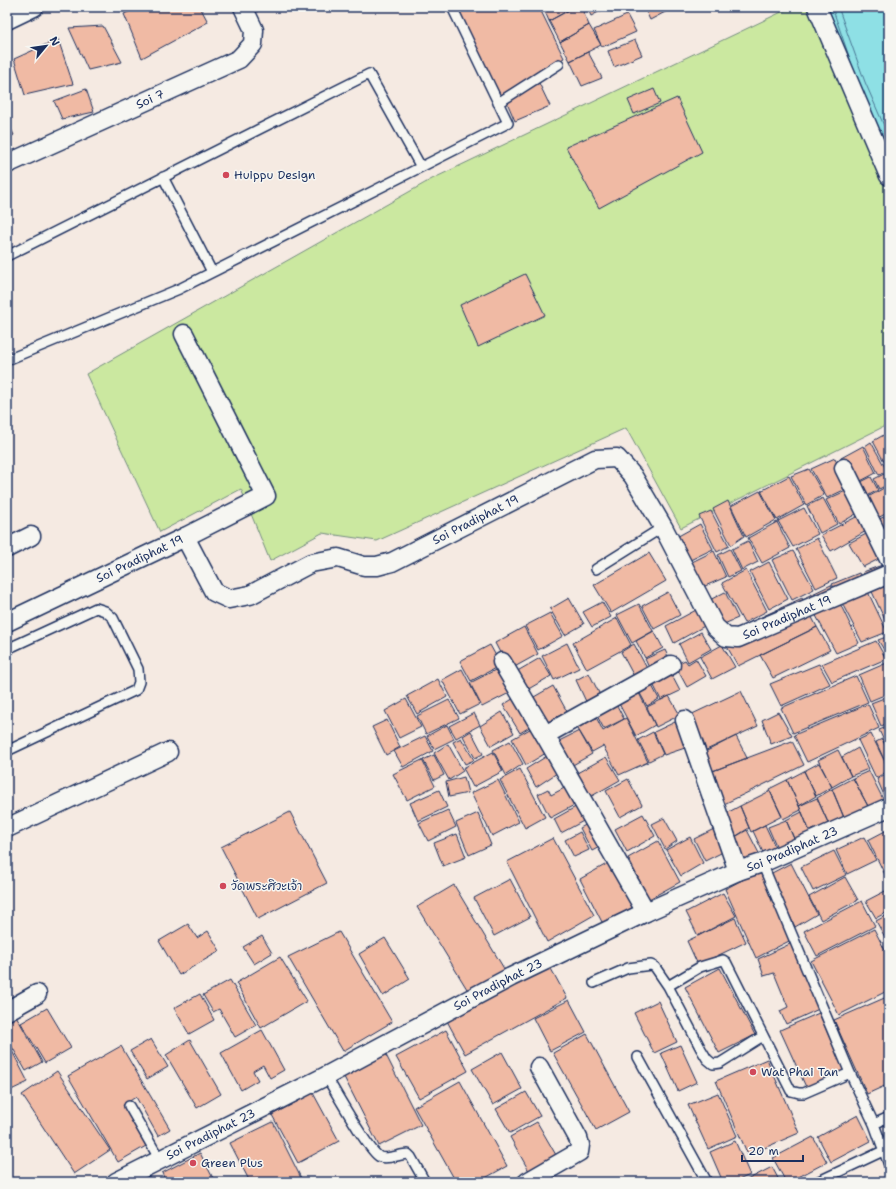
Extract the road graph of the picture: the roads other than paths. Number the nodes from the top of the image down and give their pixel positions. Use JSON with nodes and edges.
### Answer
{"nodes":[{"id":1,"x":34,"y":7,"type":"edge"},
{"id":2,"x":243,"y":7,"type":"edge"},
{"id":3,"x":452,"y":7,"type":"edge"},
{"id":4,"x":816,"y":7,"type":"edge"},
{"id":5,"x":7,"y":20,"type":"edge"},
{"id":6,"x":559,"y":64,"type":"dead end"},
{"id":7,"x":498,"y":103,"type":"junction"},
{"id":8,"x":7,"y":164,"type":"edge"},
{"id":9,"x":421,"y":166,"type":"junction"},
{"id":10,"x":889,"y":176,"type":"edge"},
{"id":11,"x":163,"y":177,"type":"junction"},
{"id":12,"x":7,"y":256,"type":"edge"},
{"id":13,"x":212,"y":272,"type":"junction"},
{"id":14,"x":184,"y":334,"type":"dead end"},
{"id":15,"x":7,"y":360,"type":"edge"},
{"id":16,"x":844,"y":468,"type":"dead end"},
{"id":17,"x":663,"y":527,"type":"junction"},
{"id":18,"x":31,"y":536,"type":"dead end"},
{"id":19,"x":185,"y":537,"type":"junction"},
{"id":20,"x":7,"y":548,"type":"edge"},
{"id":21,"x":889,"y":559,"type":"edge"},
{"id":22,"x":596,"y":569,"type":"dead end"},
{"id":23,"x":889,"y":574,"type":"edge"},
{"id":24,"x":7,"y":622,"type":"edge"},
{"id":25,"x":7,"y":649,"type":"edge"},
{"id":26,"x":502,"y":662,"type":"dead end"},
{"id":27,"x":671,"y":665,"type":"dead end"},
{"id":28,"x":685,"y":720,"type":"dead end"},
{"id":29,"x":545,"y":735,"type":"junction"},
{"id":30,"x":7,"y":751,"type":"edge"},
{"id":31,"x":168,"y":752,"type":"dead end"},
{"id":32,"x":889,"y":807,"type":"edge"},
{"id":33,"x":7,"y":828,"type":"edge"},
{"id":34,"x":762,"y":863,"type":"junction"},
{"id":35,"x":738,"y":871,"type":"junction"},
{"id":36,"x":646,"y":912,"type":"junction"},
{"id":37,"x":594,"y":983,"type":"dead end"},
{"id":38,"x":668,"y":986,"type":"junction"},
{"id":39,"x":37,"y":994,"type":"dead end"},
{"id":40,"x":7,"y":1011,"type":"edge"},
{"id":41,"x":764,"y":1036,"type":"junction"},
{"id":42,"x":638,"y":1057,"type":"dead end"},
{"id":43,"x":539,"y":1067,"type":"dead end"},
{"id":44,"x":850,"y":1073,"type":"junction"},
{"id":45,"x":326,"y":1076,"type":"junction"},
{"id":46,"x":129,"y":1106,"type":"dead end"},
{"id":47,"x":889,"y":1117,"type":"edge"},
{"id":48,"x":874,"y":1124,"type":"junction"},
{"id":49,"x":883,"y":1151,"type":"junction"},
{"id":50,"x":160,"y":1160,"type":"junction"},
{"id":51,"x":889,"y":1165,"type":"edge"},
{"id":52,"x":116,"y":1182,"type":"edge"},
{"id":53,"x":425,"y":1182,"type":"edge"},
{"id":54,"x":527,"y":1182,"type":"edge"},
{"id":55,"x":706,"y":1182,"type":"edge"},
{"id":56,"x":817,"y":1182,"type":"edge"}],
"edges":[{"from":1,"to":5,"type":"street"},
{"from":2,"to":8,"type":"street","name":"Soi 7"},
{"from":3,"to":7,"type":"lane"},
{"from":4,"to":10,"type":"street"},
{"from":6,"to":7,"type":"lane"},
{"from":7,"to":9,"type":"lane"},
{"from":9,"to":11,"type":"lane"},
{"from":9,"to":13,"type":"lane"},
{"from":11,"to":12,"type":"lane"},
{"from":11,"to":13,"type":"lane"},
{"from":13,"to":15,"type":"lane"},
{"from":14,"to":19,"type":"street"},
{"from":16,"to":21,"type":"street"},
{"from":17,"to":19,"type":"street","name":"Soi Pradiphat 19"},
{"from":17,"to":22,"type":"lane"},
{"from":17,"to":23,"type":"street","name":"Soi Pradiphat 19"},
{"from":18,"to":20,"type":"street"},
{"from":19,"to":24,"type":"street","name":"Soi Pradiphat 19"},
{"from":25,"to":30,"type":"lane"},
{"from":26,"to":29,"type":"street"},
{"from":27,"to":29,"type":"street"},
{"from":28,"to":35,"type":"street"},
{"from":29,"to":36,"type":"street"},
{"from":31,"to":33,"type":"street"},
{"from":32,"to":34,"type":"street","name":"Soi Pradiphat 23"},
{"from":34,"to":35,"type":"street","name":"Soi Pradiphat 23"},
{"from":34,"to":44,"type":"lane"},
{"from":35,"to":36,"type":"street","name":"Soi Pradiphat 23"},
{"from":36,"to":45,"type":"street","name":"Soi Pradiphat 23"},
{"from":37,"to":38,"type":"lane"},
{"from":38,"to":41,"type":"lane"},
{"from":38,"to":41,"type":"lane"},
{"from":39,"to":40,"type":"street"},
{"from":41,"to":44,"type":"lane"},
{"from":42,"to":55,"type":"lane"},
{"from":43,"to":54,"type":"street"},
{"from":44,"to":48,"type":"lane"},
{"from":45,"to":50,"type":"street","name":"Soi Pradiphat 23"},
{"from":45,"to":53,"type":"lane"},
{"from":46,"to":50,"type":"lane"},
{"from":47,"to":48,"type":"lane"},
{"from":48,"to":49,"type":"lane"},
{"from":49,"to":51,"type":"lane"},
{"from":49,"to":56,"type":"lane"},
{"from":50,"to":52,"type":"street","name":"Soi Pradiphat 23"}]}
